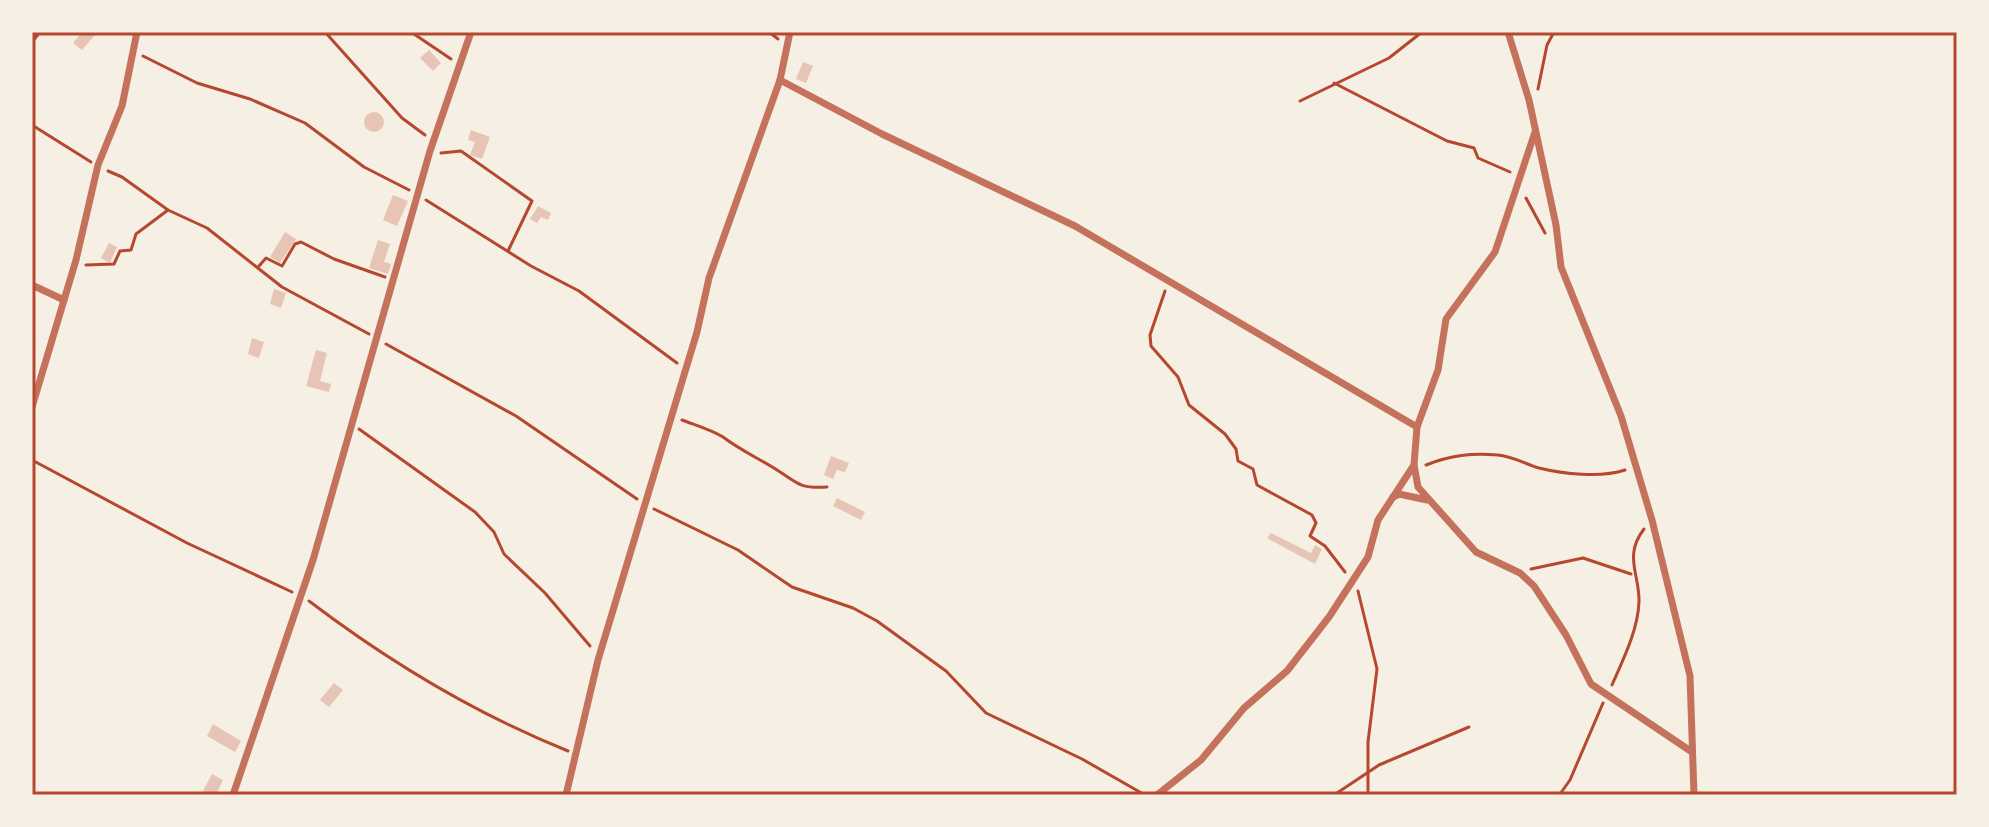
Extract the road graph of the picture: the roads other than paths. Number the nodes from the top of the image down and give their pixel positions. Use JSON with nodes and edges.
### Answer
{"nodes":[{"id":1,"x":137,"y":32,"type":"edge"},
{"id":2,"x":471,"y":32,"type":"edge"},
{"id":3,"x":790,"y":32,"type":"edge"},
{"id":4,"x":1508,"y":32,"type":"edge"},
{"id":5,"x":780,"y":80,"type":"junction"},
{"id":6,"x":1536,"y":129,"type":"junction"},
{"id":7,"x":32,"y":285,"type":"edge"},
{"id":8,"x":64,"y":300,"type":"junction"},
{"id":9,"x":32,"y":407,"type":"edge"},
{"id":10,"x":1417,"y":427,"type":"junction"},
{"id":11,"x":1414,"y":465,"type":"junction"},
{"id":12,"x":1392,"y":497,"type":"junction"},
{"id":13,"x":1429,"y":501,"type":"junction"},
{"id":14,"x":1692,"y":752,"type":"junction"},
{"id":15,"x":233,"y":795,"type":"edge"},
{"id":16,"x":566,"y":795,"type":"edge"},
{"id":17,"x":1157,"y":795,"type":"edge"},
{"id":18,"x":1694,"y":795,"type":"edge"}],
"edges":[{"from":1,"to":8,"type":"street"},
{"from":2,"to":15,"type":"street"},
{"from":3,"to":5,"type":"street"},
{"from":4,"to":6,"type":"street"},
{"from":5,"to":10,"type":"street"},
{"from":5,"to":16,"type":"street"},
{"from":6,"to":10,"type":"street"},
{"from":6,"to":14,"type":"street"},
{"from":7,"to":8,"type":"street"},
{"from":8,"to":9,"type":"street"},
{"from":10,"to":11,"type":"street"},
{"from":11,"to":12,"type":"street"},
{"from":11,"to":13,"type":"street"},
{"from":12,"to":13,"type":"street"},
{"from":12,"to":17,"type":"street"},
{"from":13,"to":14,"type":"street"},
{"from":14,"to":18,"type":"street"}]}
